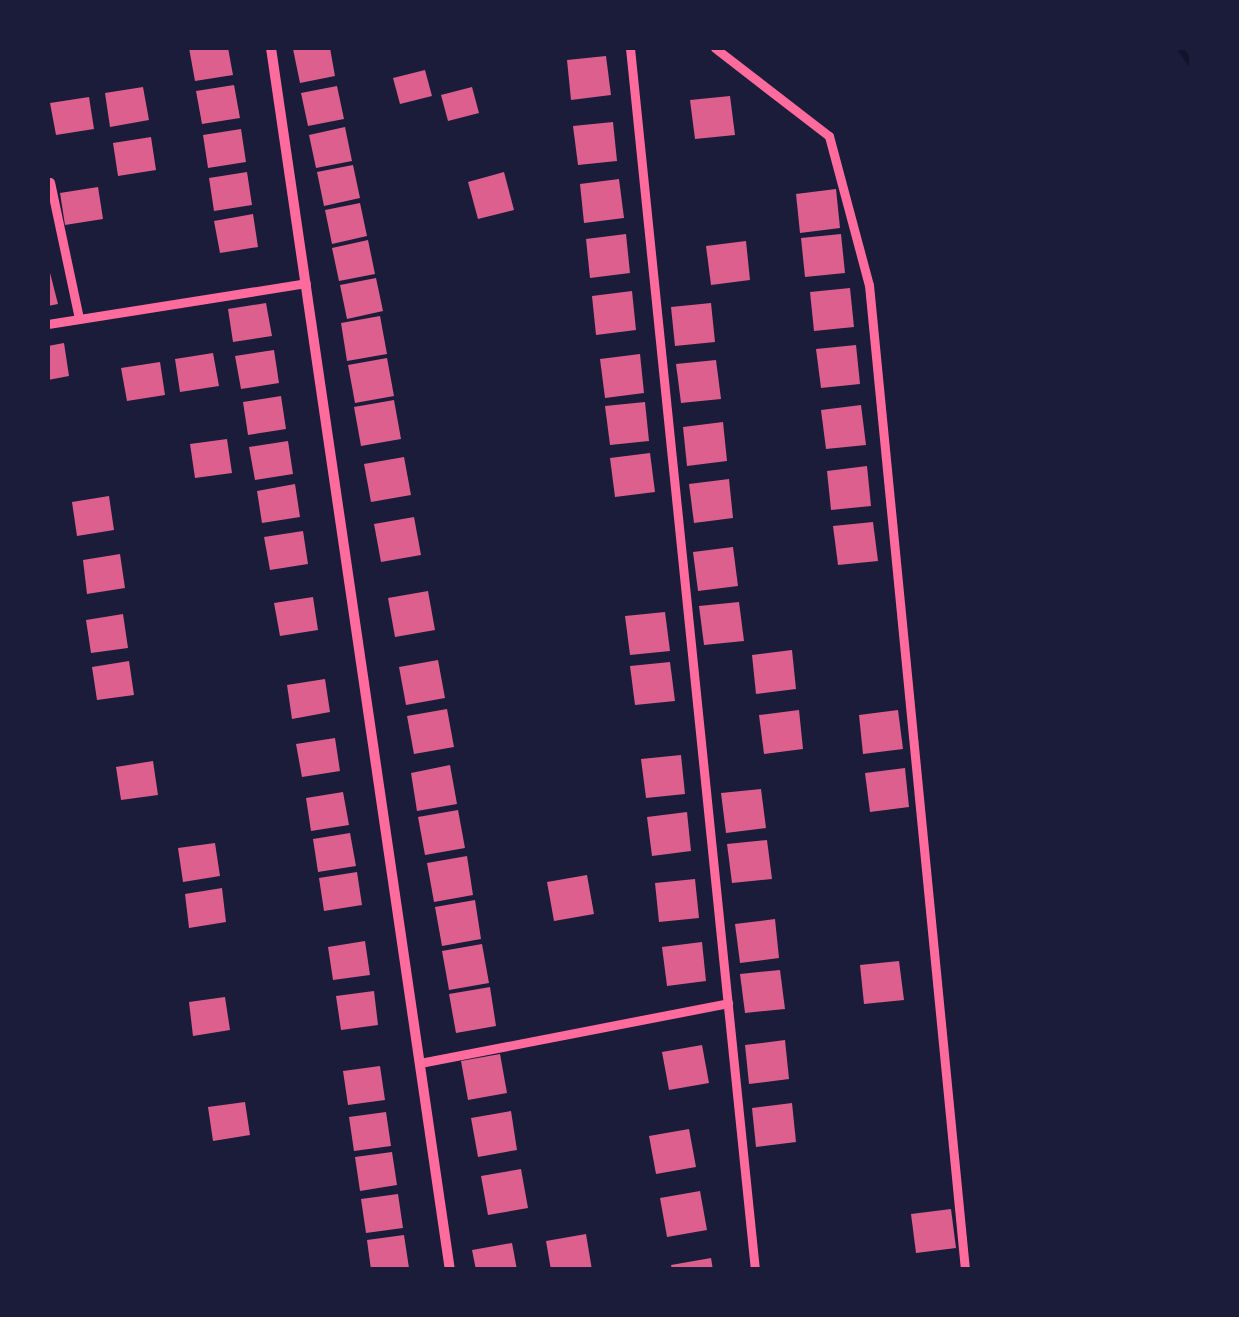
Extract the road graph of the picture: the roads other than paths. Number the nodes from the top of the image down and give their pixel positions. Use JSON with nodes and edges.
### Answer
{"nodes":[{"id":1,"x":271,"y":48,"type":"edge"},
{"id":2,"x":630,"y":48,"type":"edge"},
{"id":3,"x":715,"y":48,"type":"edge"},
{"id":4,"x":50,"y":182,"type":"dead end"},
{"id":5,"x":306,"y":283,"type":"junction"},
{"id":6,"x":79,"y":318,"type":"junction"},
{"id":7,"x":48,"y":324,"type":"edge"},
{"id":8,"x":728,"y":1003,"type":"junction"},
{"id":9,"x":420,"y":1064,"type":"junction"},
{"id":10,"x":450,"y":1270,"type":"edge"},
{"id":11,"x":755,"y":1270,"type":"edge"},
{"id":12,"x":966,"y":1270,"type":"edge"}],
"edges":[{"from":1,"to":5,"type":"street"},
{"from":2,"to":8,"type":"street"},
{"from":3,"to":12,"type":"street"},
{"from":4,"to":6,"type":"street"},
{"from":5,"to":6,"type":"street"},
{"from":5,"to":9,"type":"street"},
{"from":6,"to":7,"type":"street"},
{"from":8,"to":9,"type":"street"},
{"from":8,"to":11,"type":"street"},
{"from":9,"to":10,"type":"street"}]}
